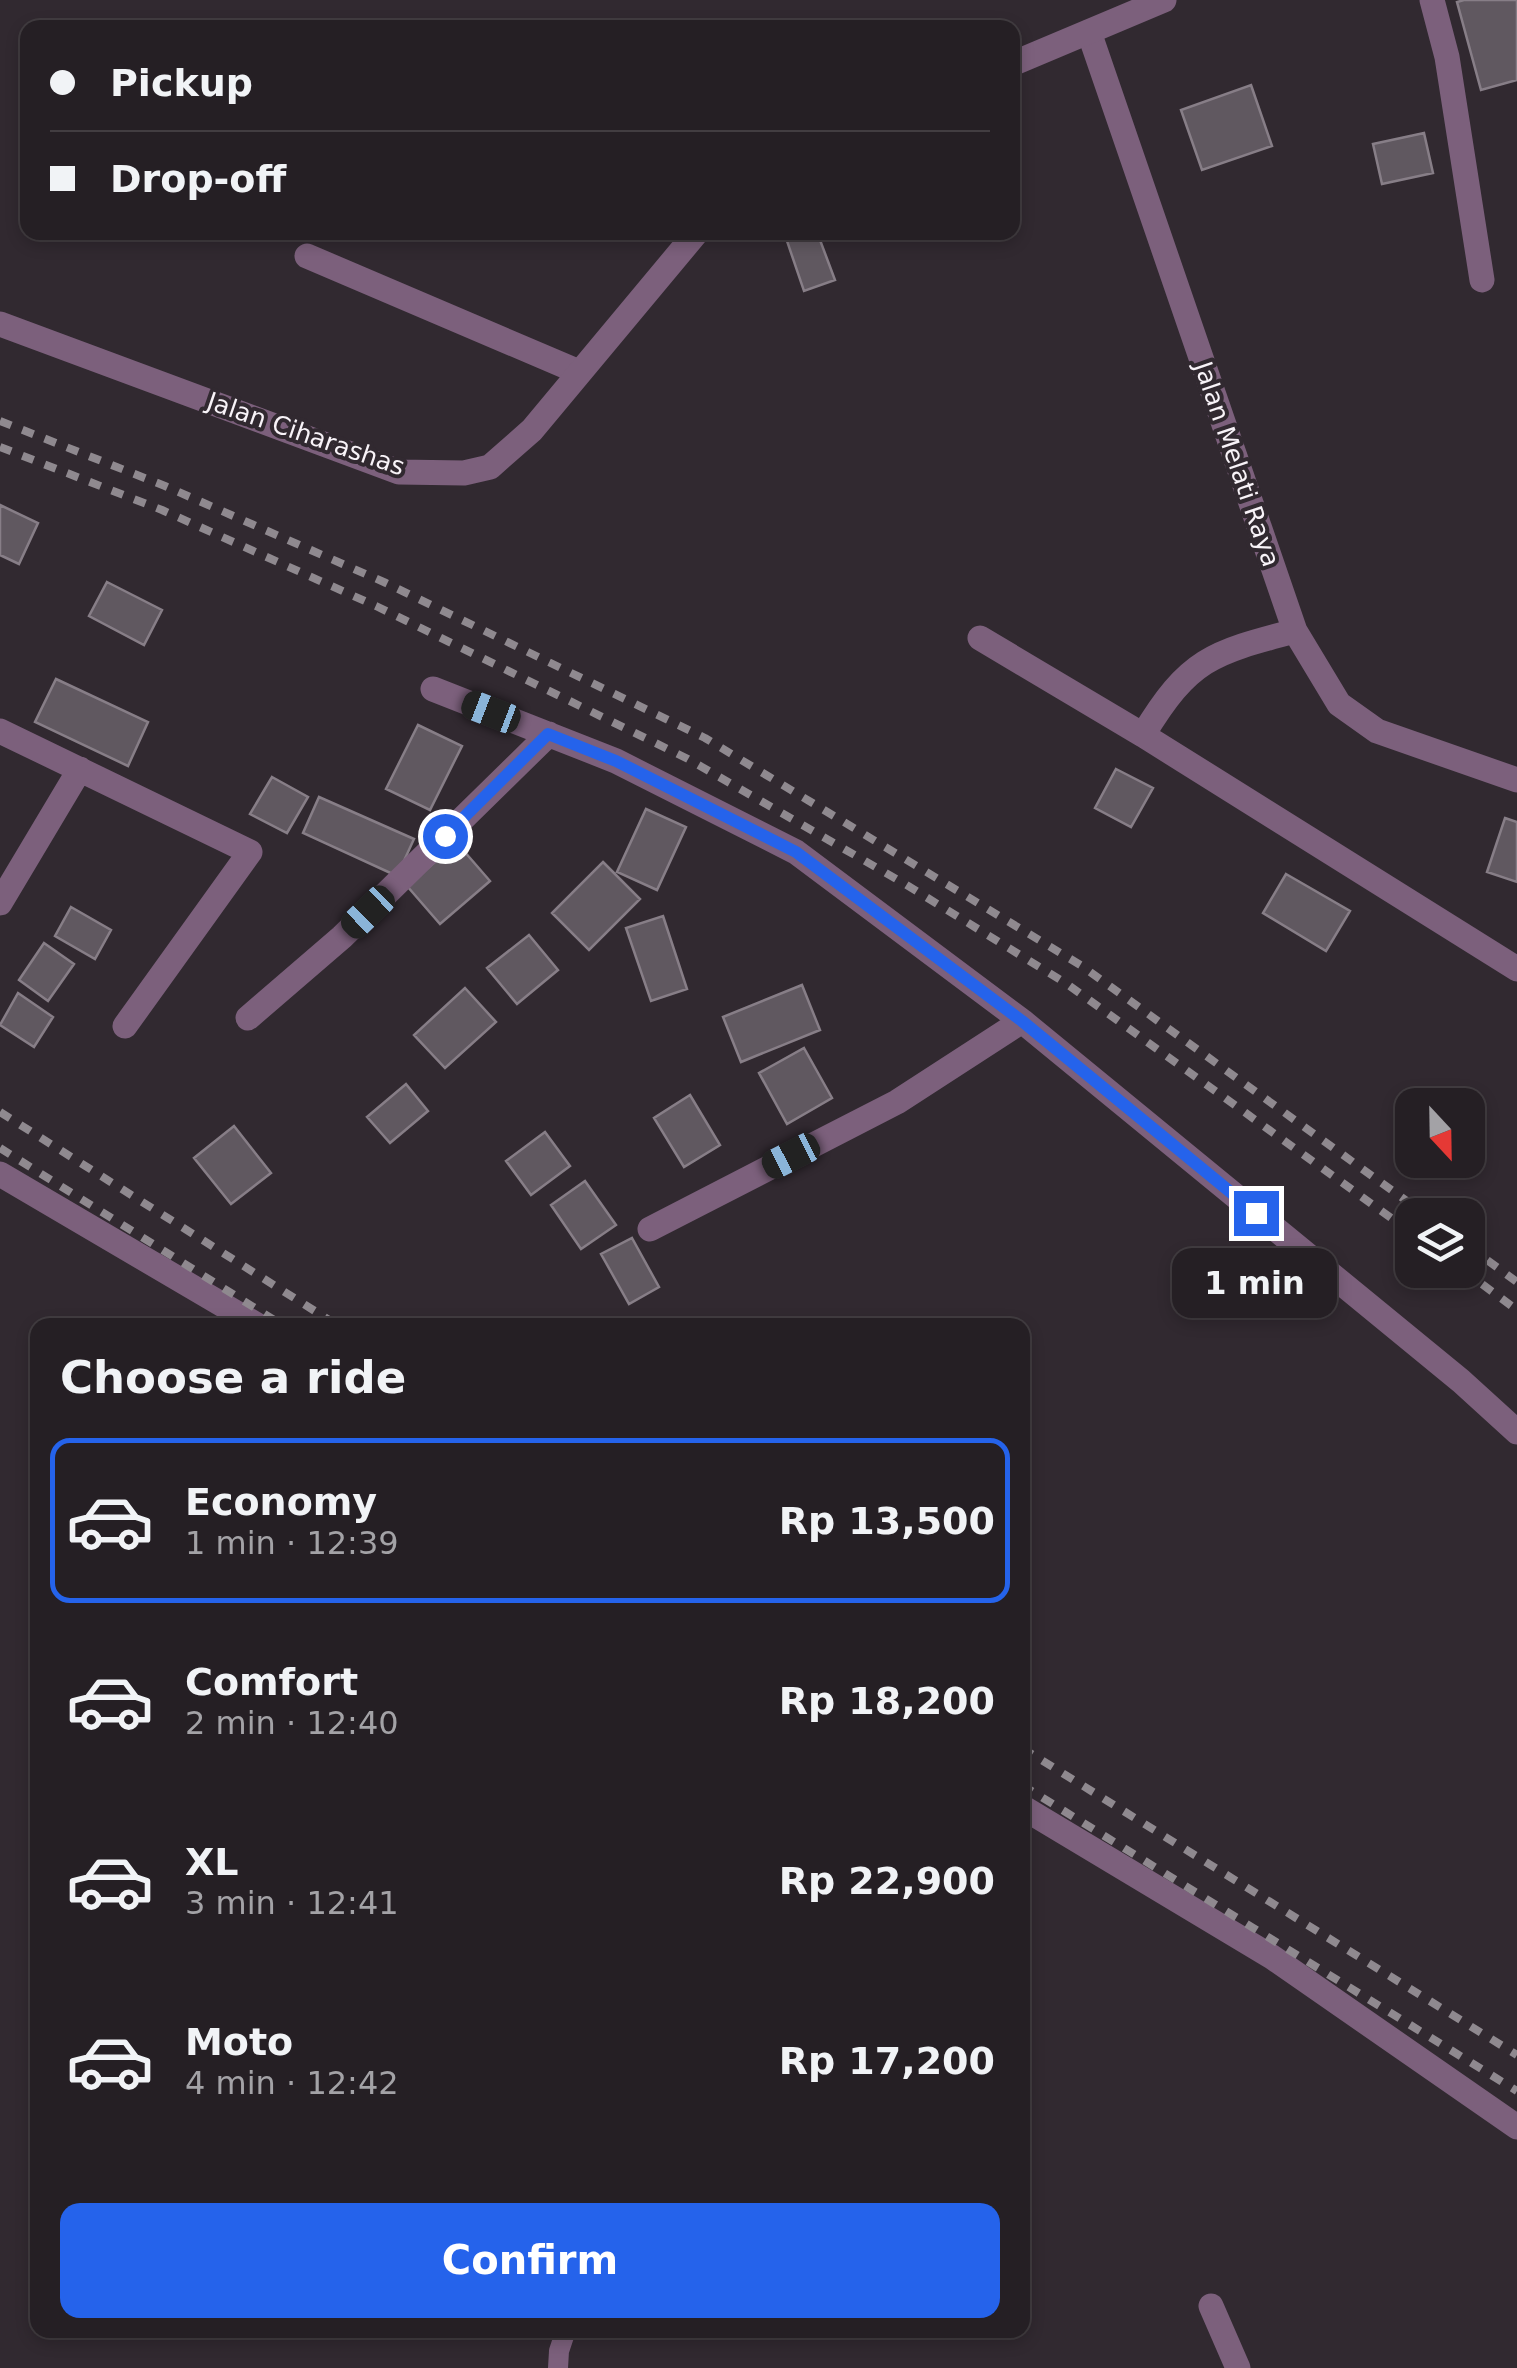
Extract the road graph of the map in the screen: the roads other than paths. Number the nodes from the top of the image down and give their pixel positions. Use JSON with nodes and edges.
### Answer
{"nodes":[{"id":1,"x":1164,"y":0,"type":"edge"},
{"id":2,"x":1432,"y":0,"type":"edge"},
{"id":3,"x":1089,"y":32,"type":"junction"},
{"id":4,"x":1020,"y":61,"type":"edge"},
{"id":5,"x":690,"y":240,"type":"edge"},
{"id":6,"x":307,"y":256,"type":"dead end"},
{"id":7,"x":1482,"y":280,"type":"dead end"},
{"id":8,"x":0,"y":324,"type":"edge"},
{"id":9,"x":579,"y":372,"type":"junction"},
{"id":10,"x":1295,"y":632,"type":"junction"},
{"id":11,"x":980,"y":638,"type":"dead end"},
{"id":12,"x":434,"y":689,"type":"dead end"},
{"id":13,"x":0,"y":732,"type":"edge"},
{"id":14,"x":548,"y":734,"type":"junction"},
{"id":15,"x":1142,"y":735,"type":"junction"},
{"id":16,"x":80,"y":769,"type":"junction"},
{"id":17,"x":1517,"y":780,"type":"edge"},
{"id":18,"x":0,"y":903,"type":"edge"},
{"id":19,"x":1517,"y":969,"type":"edge"},
{"id":20,"x":248,"y":1018,"type":"dead end"},
{"id":21,"x":1022,"y":1021,"type":"junction"},
{"id":22,"x":125,"y":1026,"type":"dead end"},
{"id":23,"x":0,"y":1174,"type":"edge"},
{"id":24,"x":650,"y":1229,"type":"dead end"},
{"id":25,"x":245,"y":1318,"type":"edge"},
{"id":26,"x":1517,"y":1432,"type":"edge"},
{"id":27,"x":1030,"y":1811,"type":"edge"},
{"id":28,"x":1517,"y":2126,"type":"edge"},
{"id":29,"x":1210,"y":2306,"type":"dead end"},
{"id":30,"x":563,"y":2338,"type":"edge"},
{"id":31,"x":558,"y":2368,"type":"edge"},
{"id":32,"x":1238,"y":2368,"type":"edge"}],
"edges":[{"from":1,"to":3,"type":"street"},
{"from":2,"to":7,"type":"street"},
{"from":3,"to":4,"type":"street"},
{"from":3,"to":10,"type":"street","name":"Jalan Melati Raya"},
{"from":5,"to":9,"type":"street","name":"Jalan Ciharashas"},
{"from":6,"to":9,"type":"street"},
{"from":8,"to":9,"type":"street","name":"Jalan Ciharashas"},
{"from":10,"to":15,"type":"street"},
{"from":10,"to":17,"type":"street","name":"Jalan Melati Raya"},
{"from":11,"to":15,"type":"street"},
{"from":12,"to":14,"type":"street"},
{"from":13,"to":16,"type":"street"},
{"from":14,"to":20,"type":"street"},
{"from":14,"to":21,"type":"street"},
{"from":15,"to":19,"type":"street"},
{"from":16,"to":18,"type":"street"},
{"from":16,"to":22,"type":"street"},
{"from":21,"to":24,"type":"street"},
{"from":21,"to":26,"type":"street"},
{"from":23,"to":25,"type":"street"},
{"from":27,"to":28,"type":"street"},
{"from":29,"to":32,"type":"street"},
{"from":30,"to":31,"type":"lane"}]}
